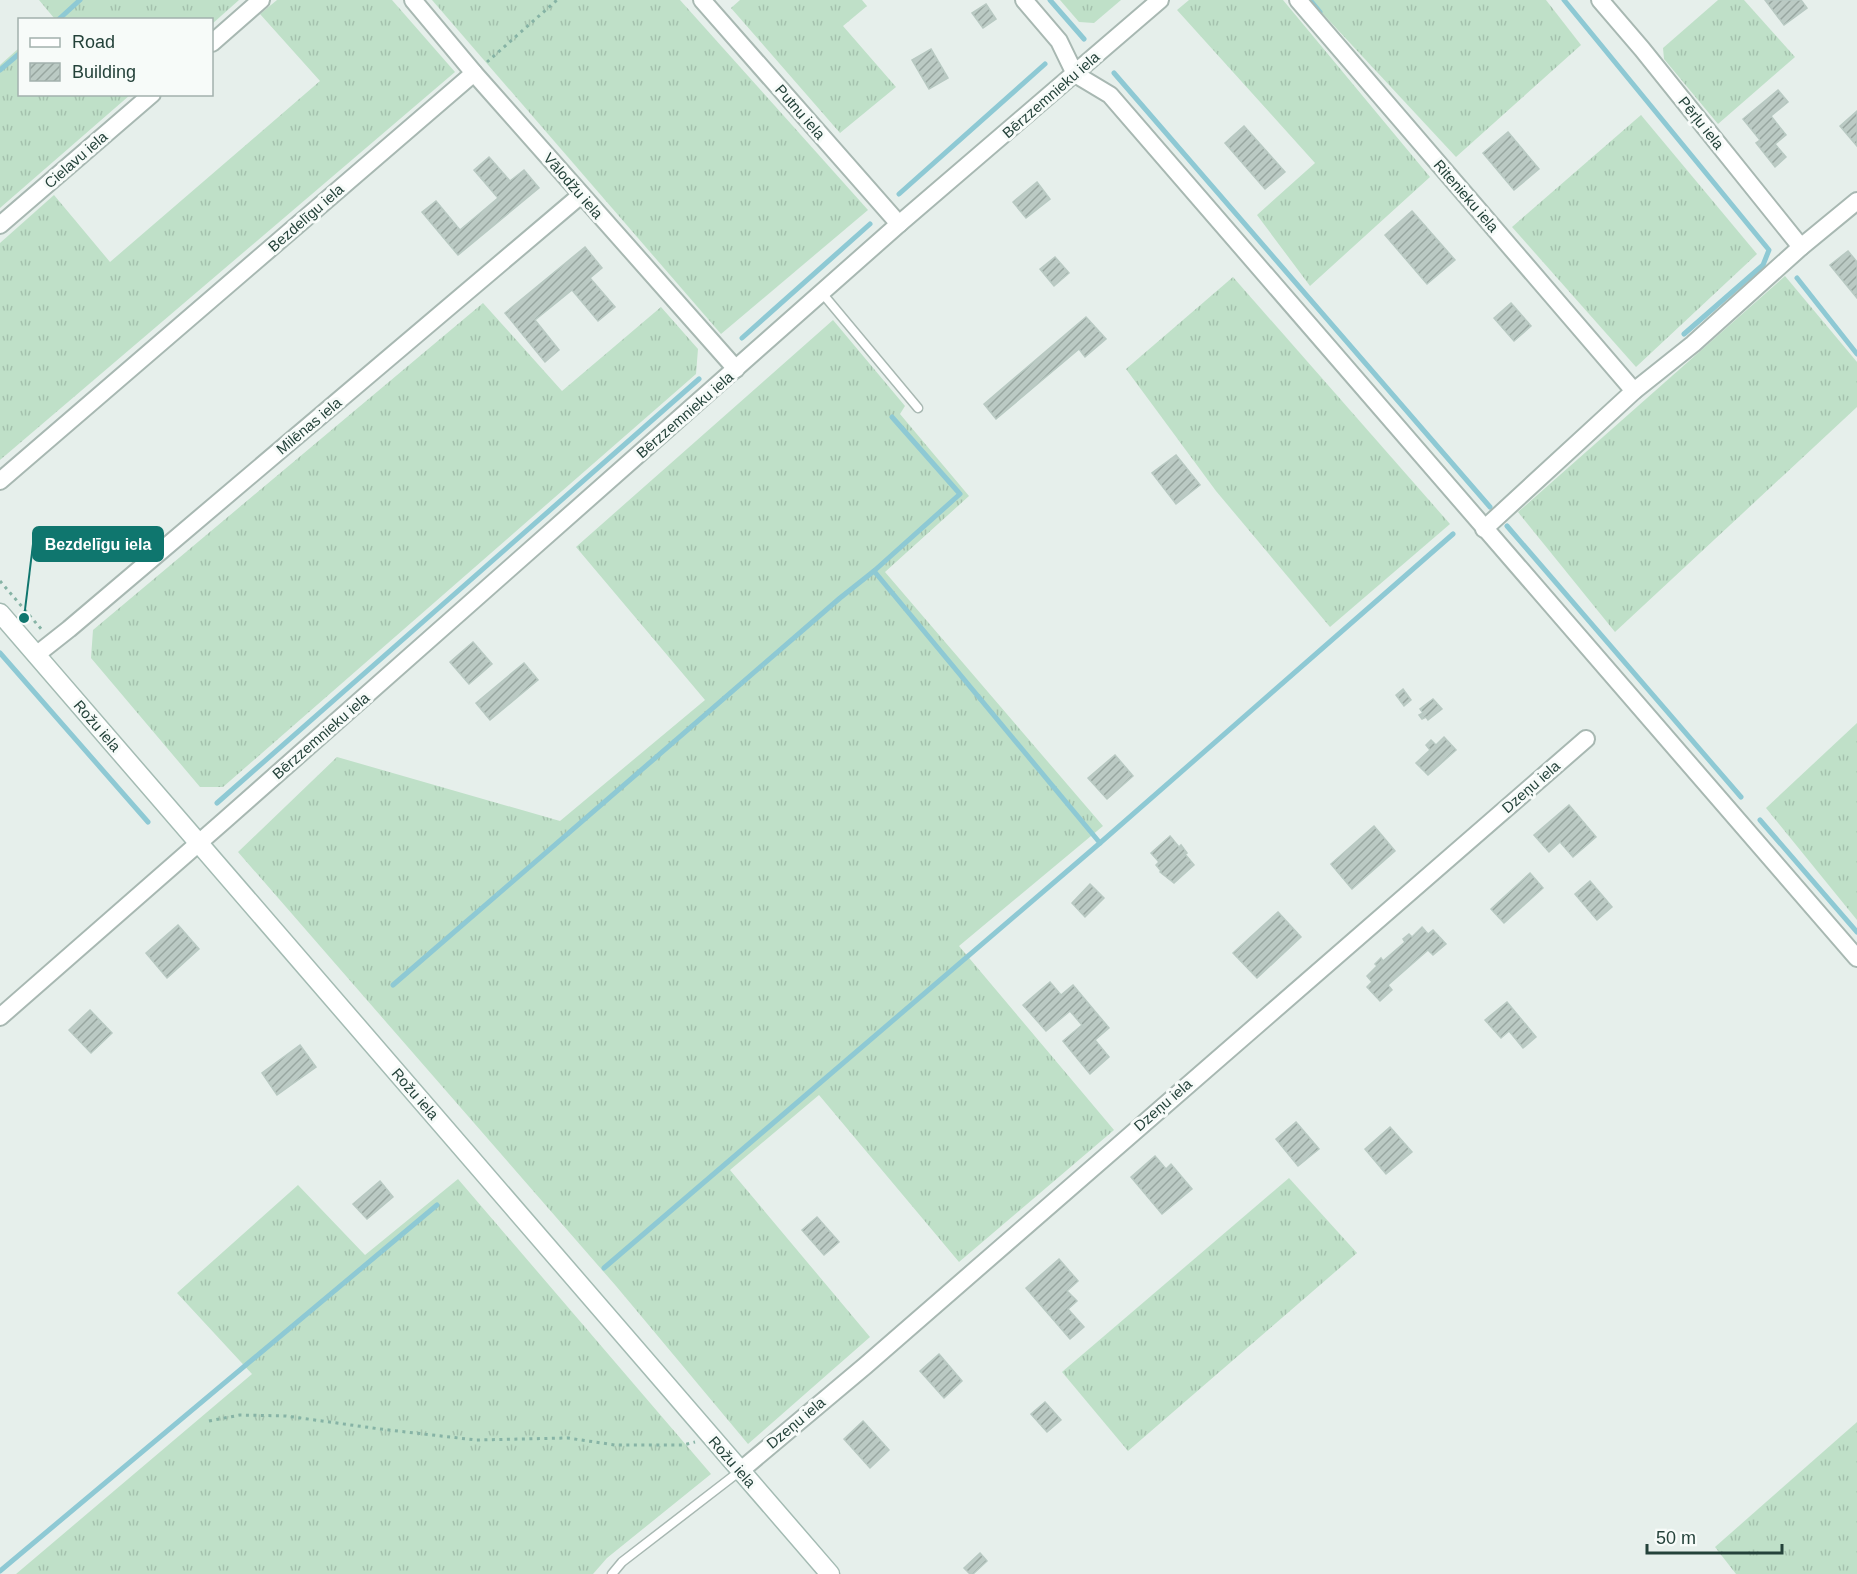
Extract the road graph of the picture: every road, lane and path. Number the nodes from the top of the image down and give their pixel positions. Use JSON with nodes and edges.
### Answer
{"nodes":[{"id":1,"x":261,"y":0,"type":"edge"},
{"id":2,"x":413,"y":0,"type":"edge"},
{"id":3,"x":557,"y":0,"type":"edge"},
{"id":4,"x":702,"y":0,"type":"edge"},
{"id":5,"x":1024,"y":0,"type":"edge"},
{"id":6,"x":1160,"y":0,"type":"edge"},
{"id":7,"x":1298,"y":0,"type":"edge"},
{"id":8,"x":1600,"y":0,"type":"edge"},
{"id":9,"x":213,"y":42,"type":"edge"},
{"id":10,"x":474,"y":73,"type":"junction"},
{"id":11,"x":1075,"y":74,"type":"junction"},
{"id":12,"x":150,"y":96,"type":"edge"},
{"id":13,"x":581,"y":195,"type":"junction"},
{"id":14,"x":1857,"y":201,"type":"edge"},
{"id":15,"x":899,"y":224,"type":"junction"},
{"id":16,"x":0,"y":225,"type":"edge"},
{"id":17,"x":1801,"y":247,"type":"junction"},
{"id":18,"x":822,"y":293,"type":"junction"},
{"id":19,"x":736,"y":369,"type":"junction"},
{"id":20,"x":1634,"y":391,"type":"junction"},
{"id":21,"x":918,"y":408,"type":"dead end"},
{"id":22,"x":0,"y":481,"type":"edge"},
{"id":23,"x":1484,"y":529,"type":"junction"},
{"id":24,"x":0,"y":613,"type":"edge"},
{"id":25,"x":36,"y":655,"type":"junction"},
{"id":26,"x":1586,"y":739,"type":"dead end"},
{"id":27,"x":205,"y":838,"type":"junction"},
{"id":28,"x":1857,"y":958,"type":"edge"},
{"id":29,"x":0,"y":1017,"type":"edge"},
{"id":30,"x":209,"y":1421,"type":"dead end"},
{"id":31,"x":711,"y":1437,"type":"junction"},
{"id":32,"x":740,"y":1471,"type":"junction"},
{"id":33,"x":612,"y":1574,"type":"edge"},
{"id":34,"x":830,"y":1574,"type":"edge"}],
"edges":[{"from":1,"to":9,"type":"street"},
{"from":2,"to":10,"type":"street","name":"Vālodžu iela"},
{"from":3,"to":10,"type":"path"},
{"from":4,"to":15,"type":"street","name":"Putnu iela"},
{"from":5,"to":11,"type":"street"},
{"from":6,"to":11,"type":"street","name":"Bērzzemnieku iela"},
{"from":7,"to":20,"type":"street","name":"Ritenieku iela"},
{"from":8,"to":17,"type":"street","name":"Pērļu iela"},
{"from":10,"to":13,"type":"street","name":"Vālodžu iela"},
{"from":10,"to":22,"type":"street","name":"Bezdelīgu iela"},
{"from":11,"to":15,"type":"street","name":"Bērzzemnieku iela"},
{"from":11,"to":23,"type":"street"},
{"from":12,"to":16,"type":"street","name":"Cielavu iela"},
{"from":13,"to":19,"type":"street","name":"Vālodžu iela"},
{"from":13,"to":25,"type":"street","name":"Milēnas iela"},
{"from":14,"to":17,"type":"street"},
{"from":15,"to":18,"type":"street","name":"Bērzzemnieku iela"},
{"from":17,"to":20,"type":"street"},
{"from":18,"to":19,"type":"street","name":"Bērzzemnieku iela"},
{"from":18,"to":21,"type":"lane"},
{"from":19,"to":27,"type":"street","name":"Bērzzemnieku iela"},
{"from":20,"to":23,"type":"street"},
{"from":23,"to":28,"type":"street"},
{"from":24,"to":25,"type":"street","name":"Rožu iela"},
{"from":25,"to":27,"type":"street","name":"Rožu iela"},
{"from":26,"to":32,"type":"street","name":"Dzeņu iela"},
{"from":27,"to":29,"type":"street","name":"Bērzzemnieku iela"},
{"from":27,"to":31,"type":"street","name":"Rožu iela"},
{"from":30,"to":31,"type":"path"},
{"from":31,"to":32,"type":"street","name":"Rožu iela"},
{"from":32,"to":33,"type":"lane"},
{"from":32,"to":34,"type":"street","name":"Rožu iela"}]}
